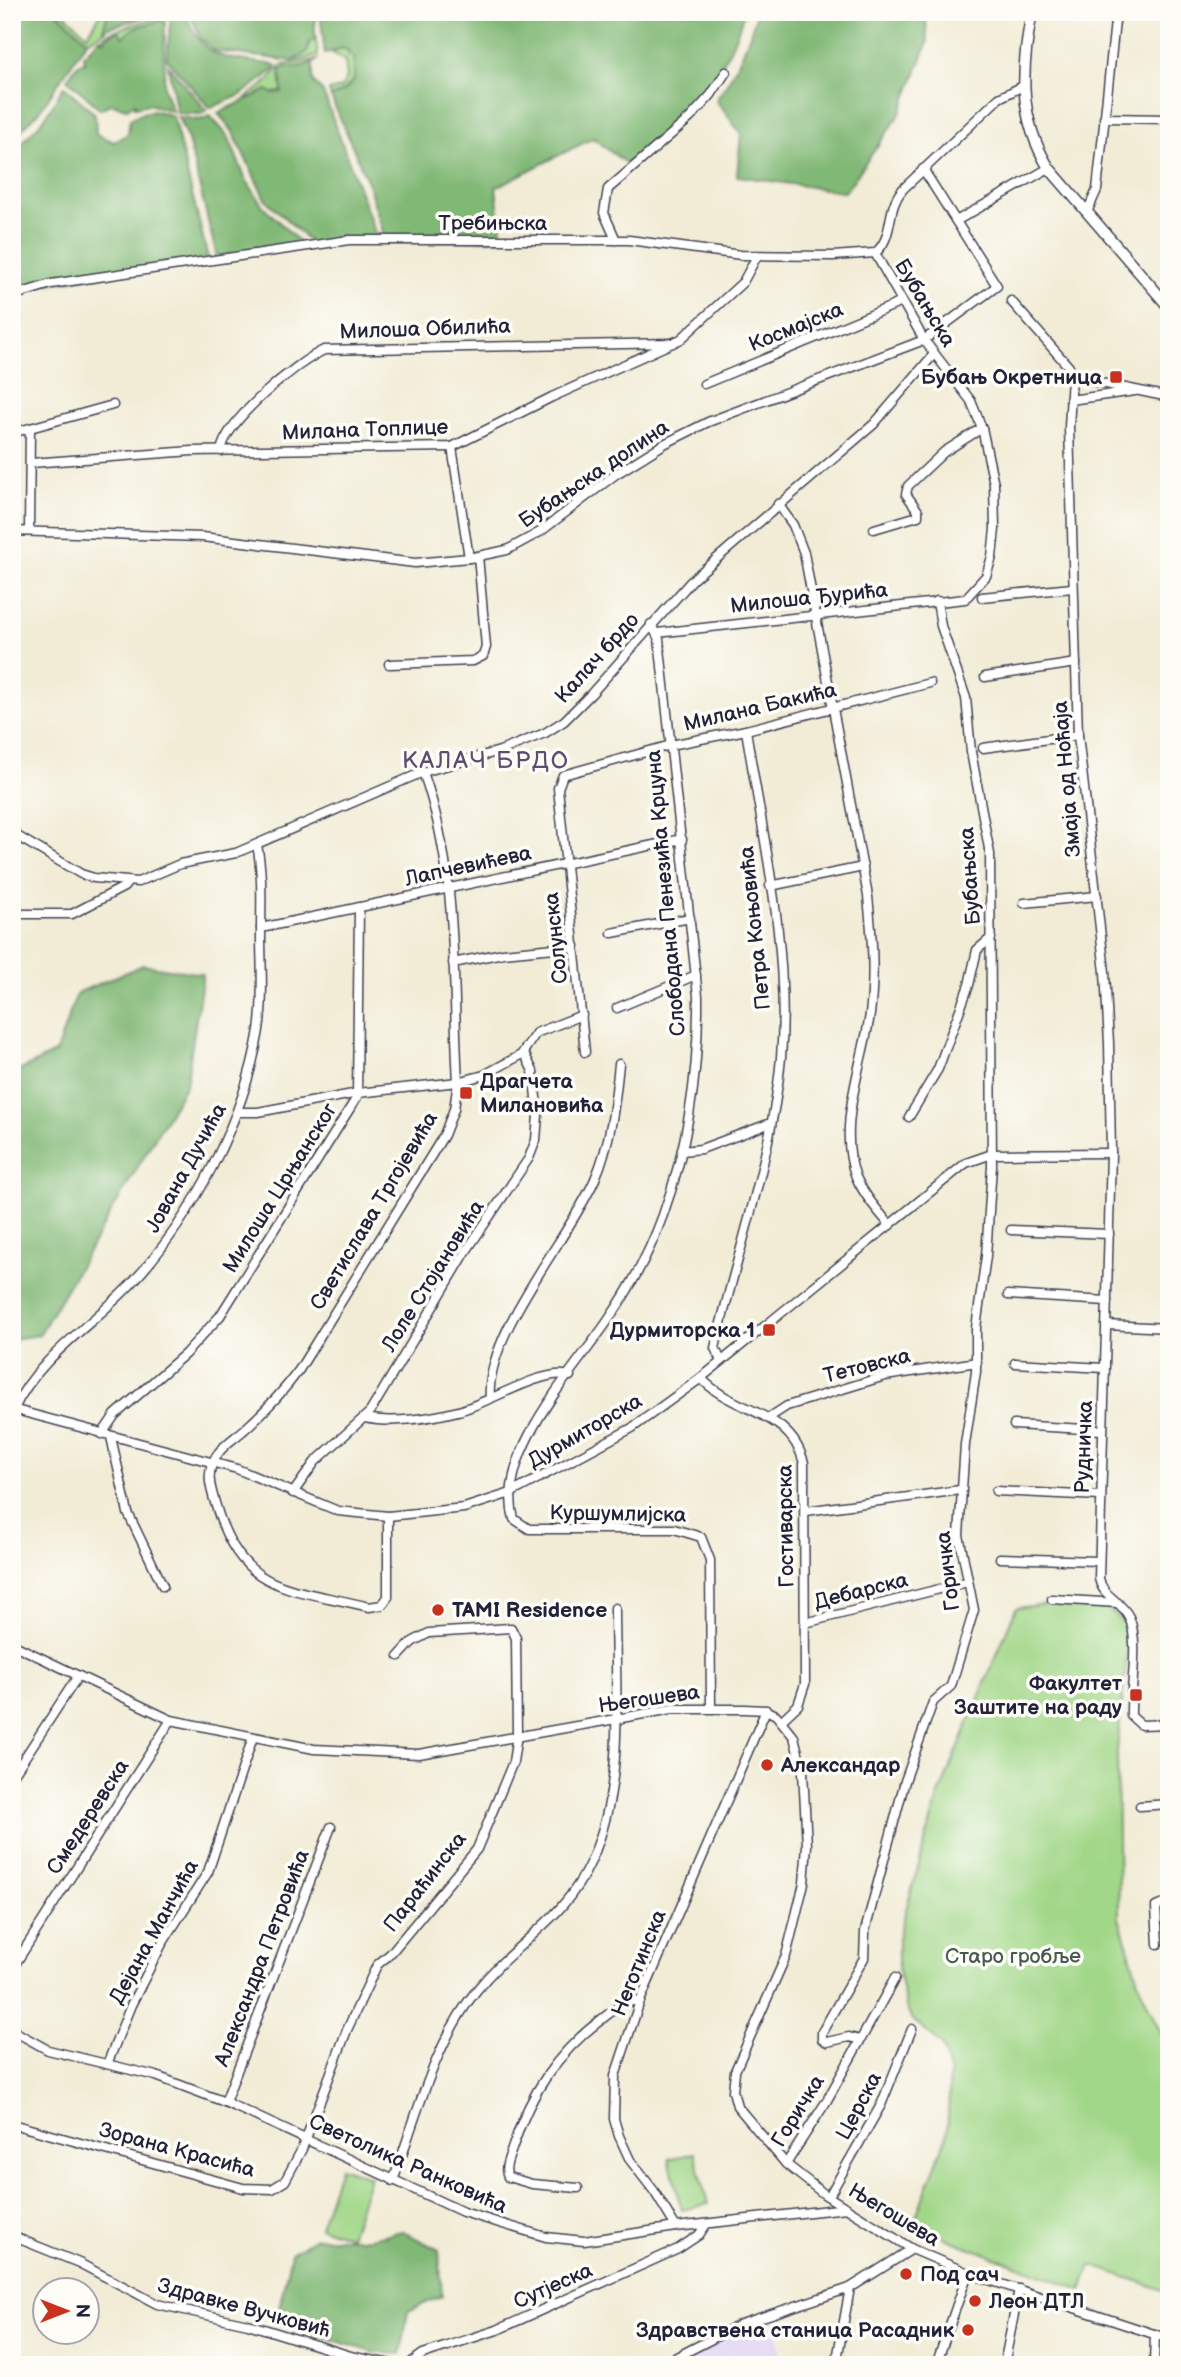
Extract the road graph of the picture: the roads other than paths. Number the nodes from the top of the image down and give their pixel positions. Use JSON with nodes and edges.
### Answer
{"nodes":[{"id":1,"x":1032,"y":12,"type":"edge"},
{"id":2,"x":1115,"y":12,"type":"edge"},
{"id":3,"x":726,"y":72,"type":"dead end"},
{"id":4,"x":1023,"y":86,"type":"junction"},
{"id":5,"x":1104,"y":118,"type":"junction"},
{"id":6,"x":1169,"y":119,"type":"edge"},
{"id":7,"x":1049,"y":168,"type":"junction"},
{"id":8,"x":923,"y":169,"type":"junction"},
{"id":9,"x":1087,"y":212,"type":"junction"},
{"id":10,"x":956,"y":221,"type":"junction"},
{"id":11,"x":617,"y":240,"type":"junction"},
{"id":12,"x":875,"y":253,"type":"junction"},
{"id":13,"x":757,"y":256,"type":"junction"},
{"id":14,"x":12,"y":296,"type":"edge"},
{"id":15,"x":1011,"y":301,"type":"dead end"},
{"id":16,"x":902,"y":302,"type":"junction"},
{"id":17,"x":1169,"y":307,"type":"edge"},
{"id":18,"x":924,"y":340,"type":"junction"},
{"id":19,"x":674,"y":344,"type":"junction"},
{"id":20,"x":934,"y":354,"type":"junction"},
{"id":21,"x":1072,"y":377,"type":"junction"},
{"id":22,"x":704,"y":384,"type":"dead end"},
{"id":23,"x":1142,"y":390,"type":"junction"},
{"id":24,"x":1169,"y":397,"type":"edge"},
{"id":25,"x":1070,"y":400,"type":"junction"},
{"id":26,"x":113,"y":405,"type":"dead end"},
{"id":27,"x":30,"y":428,"type":"junction"},
{"id":28,"x":982,"y":428,"type":"junction"},
{"id":29,"x":12,"y":433,"type":"edge"},
{"id":30,"x":452,"y":447,"type":"junction"},
{"id":31,"x":221,"y":451,"type":"junction"},
{"id":32,"x":31,"y":463,"type":"junction"},
{"id":33,"x":778,"y":504,"type":"junction"},
{"id":34,"x":874,"y":529,"type":"dead end"},
{"id":35,"x":12,"y":531,"type":"edge"},
{"id":36,"x":29,"y":531,"type":"junction"},
{"id":37,"x":478,"y":556,"type":"junction"},
{"id":38,"x":468,"y":558,"type":"junction"},
{"id":39,"x":1072,"y":588,"type":"junction"},
{"id":40,"x":982,"y":597,"type":"dead end"},
{"id":41,"x":965,"y":599,"type":"joint"},
{"id":42,"x":937,"y":601,"type":"junction"},
{"id":43,"x":816,"y":614,"type":"junction"},
{"id":44,"x":652,"y":624,"type":"junction"},
{"id":45,"x":657,"y":633,"type":"junction"},
{"id":46,"x":1076,"y":663,"type":"junction"},
{"id":47,"x":389,"y":664,"type":"dead end"},
{"id":48,"x":985,"y":677,"type":"dead end"},
{"id":49,"x":930,"y":683,"type":"dead end"},
{"id":50,"x":833,"y":708,"type":"junction"},
{"id":51,"x":746,"y":730,"type":"junction"},
{"id":52,"x":1078,"y":735,"type":"junction"},
{"id":53,"x":671,"y":745,"type":"junction"},
{"id":54,"x":983,"y":748,"type":"dead end"},
{"id":55,"x":423,"y":772,"type":"junction"},
{"id":56,"x":560,"y":780,"type":"joint"},
{"id":57,"x":12,"y":833,"type":"edge"},
{"id":58,"x":681,"y":839,"type":"junction"},
{"id":59,"x":257,"y":845,"type":"junction"},
{"id":60,"x":565,"y":864,"type":"junction"},
{"id":61,"x":863,"y":867,"type":"junction"},
{"id":62,"x":128,"y":882,"type":"junction"},
{"id":63,"x":770,"y":886,"type":"junction"},
{"id":64,"x":450,"y":888,"type":"junction"},
{"id":65,"x":1097,"y":896,"type":"junction"},
{"id":66,"x":1024,"y":903,"type":"dead end"},
{"id":67,"x":359,"y":907,"type":"junction"},
{"id":68,"x":12,"y":914,"type":"edge"},
{"id":69,"x":690,"y":918,"type":"junction"},
{"id":70,"x":261,"y":928,"type":"junction"},
{"id":71,"x":612,"y":933,"type":"dead end"},
{"id":72,"x":991,"y":938,"type":"junction"},
{"id":73,"x":575,"y":946,"type":"junction"},
{"id":74,"x":453,"y":963,"type":"junction"},
{"id":75,"x":696,"y":975,"type":"junction"},
{"id":76,"x":617,"y":1008,"type":"dead end"},
{"id":77,"x":582,"y":1015,"type":"junction"},
{"id":78,"x":585,"y":1052,"type":"dead end"},
{"id":79,"x":524,"y":1053,"type":"junction"},
{"id":80,"x":619,"y":1063,"type":"dead end"},
{"id":81,"x":458,"y":1082,"type":"junction"},
{"id":82,"x":358,"y":1093,"type":"junction"},
{"id":83,"x":239,"y":1112,"type":"junction"},
{"id":84,"x":909,"y":1117,"type":"dead end"},
{"id":85,"x":771,"y":1123,"type":"junction"},
{"id":86,"x":682,"y":1151,"type":"junction"},
{"id":87,"x":1111,"y":1153,"type":"junction"},
{"id":88,"x":992,"y":1154,"type":"junction"},
{"id":89,"x":890,"y":1225,"type":"junction"},
{"id":90,"x":1011,"y":1230,"type":"dead end"},
{"id":91,"x":1109,"y":1234,"type":"junction"},
{"id":92,"x":1008,"y":1295,"type":"dead end"},
{"id":93,"x":1107,"y":1301,"type":"junction"},
{"id":94,"x":1106,"y":1325,"type":"junction"},
{"id":95,"x":1169,"y":1328,"type":"edge"},
{"id":96,"x":721,"y":1361,"type":"junction"},
{"id":97,"x":976,"y":1362,"type":"junction"},
{"id":98,"x":1015,"y":1363,"type":"dead end"},
{"id":99,"x":1104,"y":1368,"type":"junction"},
{"id":100,"x":570,"y":1376,"type":"junction"},
{"id":101,"x":701,"y":1378,"type":"junction"},
{"id":102,"x":491,"y":1399,"type":"junction"},
{"id":103,"x":13,"y":1409,"type":"edge"},
{"id":104,"x":770,"y":1417,"type":"junction"},
{"id":105,"x":365,"y":1418,"type":"junction"},
{"id":106,"x":1014,"y":1425,"type":"dead end"},
{"id":107,"x":1102,"y":1430,"type":"junction"},
{"id":108,"x":107,"y":1436,"type":"junction"},
{"id":109,"x":212,"y":1462,"type":"junction"},
{"id":110,"x":961,"y":1490,"type":"junction"},
{"id":111,"x":996,"y":1491,"type":"dead end"},
{"id":112,"x":293,"y":1493,"type":"junction"},
{"id":113,"x":511,"y":1493,"type":"junction"},
{"id":114,"x":1100,"y":1496,"type":"junction"},
{"id":115,"x":806,"y":1511,"type":"junction"},
{"id":116,"x":388,"y":1516,"type":"junction"},
{"id":117,"x":1000,"y":1559,"type":"dead end"},
{"id":118,"x":1098,"y":1561,"type":"junction"},
{"id":119,"x":967,"y":1582,"type":"junction"},
{"id":120,"x":163,"y":1586,"type":"dead end"},
{"id":121,"x":1052,"y":1599,"type":"dead end"},
{"id":122,"x":1118,"y":1603,"type":"junction"},
{"id":123,"x":615,"y":1608,"type":"dead end"},
{"id":124,"x":805,"y":1623,"type":"junction"},
{"id":125,"x":12,"y":1644,"type":"edge"},
{"id":126,"x":399,"y":1656,"type":"dead end"},
{"id":127,"x":78,"y":1676,"type":"junction"},
{"id":128,"x":711,"y":1708,"type":"junction"},
{"id":129,"x":766,"y":1710,"type":"junction"},
{"id":130,"x":171,"y":1720,"type":"junction"},
{"id":131,"x":782,"y":1720,"type":"junction"},
{"id":132,"x":615,"y":1722,"type":"junction"},
{"id":133,"x":1169,"y":1724,"type":"edge"},
{"id":134,"x":517,"y":1735,"type":"junction"},
{"id":135,"x":253,"y":1737,"type":"junction"},
{"id":136,"x":12,"y":1777,"type":"edge"},
{"id":137,"x":1169,"y":1804,"type":"edge"},
{"id":138,"x":1140,"y":1806,"type":"dead end"},
{"id":139,"x":331,"y":1827,"type":"dead end"},
{"id":140,"x":1169,"y":1902,"type":"edge"},
{"id":141,"x":1158,"y":1944,"type":"dead end"},
{"id":142,"x":12,"y":1969,"type":"edge"},
{"id":143,"x":895,"y":1978,"type":"dead end"},
{"id":144,"x":640,"y":2001,"type":"junction"},
{"id":145,"x":912,"y":2029,"type":"dead end"},
{"id":146,"x":12,"y":2030,"type":"edge"},
{"id":147,"x":860,"y":2040,"type":"junction"},
{"id":148,"x":108,"y":2062,"type":"junction"},
{"id":149,"x":225,"y":2102,"type":"junction"},
{"id":150,"x":12,"y":2124,"type":"edge"},
{"id":151,"x":306,"y":2138,"type":"junction"},
{"id":152,"x":786,"y":2164,"type":"junction"},
{"id":153,"x":393,"y":2181,"type":"junction"},
{"id":154,"x":578,"y":2188,"type":"dead end"},
{"id":155,"x":829,"y":2196,"type":"junction"},
{"id":156,"x":847,"y":2208,"type":"junction"},
{"id":157,"x":705,"y":2226,"type":"junction"},
{"id":158,"x":676,"y":2227,"type":"junction"},
{"id":159,"x":12,"y":2236,"type":"edge"},
{"id":160,"x":912,"y":2249,"type":"junction"},
{"id":161,"x":968,"y":2273,"type":"junction"},
{"id":162,"x":850,"y":2288,"type":"junction"},
{"id":163,"x":1019,"y":2289,"type":"junction"},
{"id":164,"x":1155,"y":2334,"type":"junction"},
{"id":165,"x":1169,"y":2339,"type":"edge"},
{"id":166,"x":663,"y":2364,"type":"edge"},
{"id":167,"x":396,"y":2365,"type":"edge"},
{"id":168,"x":408,"y":2365,"type":"edge"},
{"id":169,"x":836,"y":2365,"type":"edge"},
{"id":170,"x":936,"y":2365,"type":"edge"},
{"id":171,"x":1004,"y":2365,"type":"edge"},
{"id":172,"x":1154,"y":2365,"type":"edge"}],
"edges":[{"from":1,"to":4,"type":"street"},
{"from":2,"to":5,"type":"street"},
{"from":3,"to":11,"type":"street"},
{"from":4,"to":7,"type":"street"},
{"from":4,"to":8,"type":"street"},
{"from":5,"to":6,"type":"street"},
{"from":5,"to":9,"type":"street"},
{"from":7,"to":9,"type":"street"},
{"from":7,"to":10,"type":"street"},
{"from":8,"to":10,"type":"street"},
{"from":8,"to":12,"type":"street"},
{"from":9,"to":17,"type":"street"},
{"from":10,"to":18,"type":"street","name":"Бубањска долина"},
{"from":11,"to":13,"type":"street","name":"Требињска"},
{"from":11,"to":14,"type":"street","name":"Требињска"},
{"from":12,"to":13,"type":"street","name":"Требињска"},
{"from":12,"to":16,"type":"street","name":"Бубањска"},
{"from":13,"to":19,"type":"street","name":"Милана Топлице"},
{"from":15,"to":21,"type":"street"},
{"from":16,"to":18,"type":"street","name":"Бубањска"},
{"from":16,"to":22,"type":"street","name":"Космајска"},
{"from":18,"to":20,"type":"street","name":"Бубањска"},
{"from":18,"to":37,"type":"street","name":"Бубањска долина"},
{"from":19,"to":30,"type":"street","name":"Милана Топлице"},
{"from":19,"to":31,"type":"street","name":"Милоша Обилића"},
{"from":20,"to":28,"type":"street","name":"Бубањска"},
{"from":20,"to":33,"type":"street","name":"Калач брдо"},
{"from":21,"to":23,"type":"street"},
{"from":21,"to":25,"type":"street","name":"Змаја од Ноћаја"},
{"from":23,"to":24,"type":"street"},
{"from":23,"to":25,"type":"street"},
{"from":25,"to":39,"type":"street","name":"Змаја од Ноћаја"},
{"from":26,"to":27,"type":"street"},
{"from":27,"to":29,"type":"street"},
{"from":27,"to":32,"type":"street"},
{"from":28,"to":34,"type":"street"},
{"from":28,"to":41,"type":"street","name":"Бубањска"},
{"from":30,"to":31,"type":"street","name":"Милана Топлице"},
{"from":30,"to":38,"type":"street"},
{"from":31,"to":32,"type":"street","name":"Милана Топлице"},
{"from":32,"to":36,"type":"street"},
{"from":33,"to":43,"type":"street"},
{"from":33,"to":44,"type":"street","name":"Калач брдо"},
{"from":35,"to":36,"type":"street","name":"Бубањска долина"},
{"from":36,"to":38,"type":"street","name":"Бубањска долина"},
{"from":37,"to":38,"type":"street","name":"Бубањска долина"},
{"from":37,"to":47,"type":"street"},
{"from":39,"to":40,"type":"street"},
{"from":39,"to":46,"type":"street","name":"Змаја од Ноћаја"},
{"from":41,"to":42,"type":"street","name":"Милоша Ђурића"},
{"from":42,"to":43,"type":"street","name":"Милоша Ђурића"},
{"from":42,"to":72,"type":"street","name":"Бубањска"},
{"from":43,"to":45,"type":"street","name":"Милоша Ђурића"},
{"from":43,"to":50,"type":"street"},
{"from":44,"to":45,"type":"street","name":"Слободана Пенезића Крцуна"},
{"from":44,"to":55,"type":"street","name":"Калач брдо"},
{"from":45,"to":53,"type":"street","name":"Слободана Пенезића Крцуна"},
{"from":46,"to":48,"type":"street"},
{"from":46,"to":52,"type":"street","name":"Змаја од Ноћаја"},
{"from":49,"to":50,"type":"street","name":"Милана Бакића"},
{"from":50,"to":51,"type":"street","name":"Милана Бакића"},
{"from":50,"to":61,"type":"street"},
{"from":51,"to":53,"type":"street","name":"Милана Бакића"},
{"from":51,"to":63,"type":"street","name":"Петра Коњовића"},
{"from":52,"to":54,"type":"street"},
{"from":52,"to":65,"type":"street","name":"Змаја од Ноћаја"},
{"from":53,"to":56,"type":"street","name":"Милана Бакића"},
{"from":53,"to":58,"type":"street","name":"Слободана Пенезића Крцуна"},
{"from":55,"to":59,"type":"street","name":"Калач брдо"},
{"from":55,"to":64,"type":"street","name":"Светислава Тргојевића"},
{"from":56,"to":60,"type":"street","name":"Солунска"},
{"from":57,"to":62,"type":"street","name":"Калач брдо"},
{"from":58,"to":60,"type":"street","name":"Лапчевићева"},
{"from":58,"to":69,"type":"street","name":"Слободана Пенезића Крцуна"},
{"from":59,"to":62,"type":"street","name":"Калач брдо"},
{"from":59,"to":70,"type":"street","name":"Јована Дучића"},
{"from":60,"to":64,"type":"street","name":"Лапчевићева"},
{"from":60,"to":73,"type":"street","name":"Солунска"},
{"from":61,"to":63,"type":"street"},
{"from":61,"to":89,"type":"street"},
{"from":62,"to":68,"type":"street"},
{"from":63,"to":85,"type":"street","name":"Петра Коњовића"},
{"from":64,"to":67,"type":"street","name":"Лапчевићева"},
{"from":64,"to":74,"type":"street","name":"Светислава Тргојевића"},
{"from":65,"to":66,"type":"street"},
{"from":65,"to":87,"type":"street","name":"Змаја од Ноћаја"},
{"from":67,"to":70,"type":"street","name":"Лапчевићева"},
{"from":67,"to":82,"type":"street","name":"Милоша Црњанског"},
{"from":69,"to":71,"type":"street"},
{"from":69,"to":75,"type":"street","name":"Слободана Пенезића Крцуна"},
{"from":70,"to":83,"type":"street","name":"Јована Дучића"},
{"from":72,"to":84,"type":"street"},
{"from":72,"to":88,"type":"street","name":"Бубањска"},
{"from":73,"to":74,"type":"street"},
{"from":73,"to":77,"type":"street","name":"Солунска"},
{"from":74,"to":81,"type":"street","name":"Светислава Тргојевића"},
{"from":75,"to":76,"type":"street"},
{"from":75,"to":86,"type":"street","name":"Слободана Пенезића Крцуна"},
{"from":77,"to":78,"type":"street","name":"Солунска"},
{"from":77,"to":79,"type":"street"},
{"from":79,"to":81,"type":"street"},
{"from":79,"to":105,"type":"street","name":"Лоле Стојановића"},
{"from":80,"to":102,"type":"street"},
{"from":81,"to":82,"type":"street"},
{"from":81,"to":109,"type":"street","name":"Светислава Тргојевића"},
{"from":82,"to":83,"type":"street"},
{"from":82,"to":108,"type":"street","name":"Милоша Црњанског"},
{"from":83,"to":103,"type":"street","name":"Јована Дучића"},
{"from":85,"to":86,"type":"street"},
{"from":85,"to":96,"type":"street","name":"Петра Коњовића"},
{"from":86,"to":100,"type":"street","name":"Слободана Пенезића Крцуна"},
{"from":87,"to":88,"type":"street","name":"Дурмиторска"},
{"from":87,"to":91,"type":"street","name":"Рудничка"},
{"from":88,"to":89,"type":"street","name":"Дурмиторска"},
{"from":88,"to":97,"type":"street","name":"Горичка"},
{"from":89,"to":96,"type":"street","name":"Дурмиторска"},
{"from":90,"to":91,"type":"street"},
{"from":91,"to":93,"type":"street","name":"Рудничка"},
{"from":92,"to":93,"type":"street"},
{"from":93,"to":94,"type":"street","name":"Рудничка"},
{"from":94,"to":95,"type":"street"},
{"from":94,"to":99,"type":"street","name":"Рудничка"},
{"from":96,"to":101,"type":"street","name":"Дурмиторска"},
{"from":97,"to":104,"type":"street","name":"Тетовска"},
{"from":97,"to":110,"type":"street","name":"Горичка"},
{"from":98,"to":99,"type":"street"},
{"from":99,"to":107,"type":"street","name":"Рудничка"},
{"from":100,"to":102,"type":"street"},
{"from":100,"to":113,"type":"street","name":"Слободана Пенезића Крцуна"},
{"from":101,"to":104,"type":"street","name":"Гостиварска"},
{"from":101,"to":113,"type":"street","name":"Дурмиторска"},
{"from":102,"to":105,"type":"street"},
{"from":103,"to":108,"type":"street","name":"Дурмиторска"},
{"from":104,"to":115,"type":"street","name":"Гостиварска"},
{"from":105,"to":112,"type":"street","name":"Лоле Стојановића"},
{"from":106,"to":107,"type":"street"},
{"from":107,"to":114,"type":"street","name":"Рудничка"},
{"from":108,"to":109,"type":"street","name":"Дурмиторска"},
{"from":108,"to":120,"type":"street"},
{"from":109,"to":112,"type":"street","name":"Дурмиторска"},
{"from":109,"to":116,"type":"street"},
{"from":110,"to":115,"type":"street"},
{"from":110,"to":119,"type":"street","name":"Горичка"},
{"from":111,"to":114,"type":"street"},
{"from":112,"to":116,"type":"street","name":"Дурмиторска"},
{"from":113,"to":116,"type":"street","name":"Дурмиторска"},
{"from":113,"to":128,"type":"street","name":"Куршумлијска"},
{"from":114,"to":118,"type":"street","name":"Рудничка"},
{"from":115,"to":124,"type":"street","name":"Гостиварска"},
{"from":117,"to":118,"type":"street"},
{"from":118,"to":122,"type":"street","name":"Рудничка"},
{"from":119,"to":124,"type":"street","name":"Дебарска"},
{"from":119,"to":147,"type":"street","name":"Горичка"},
{"from":121,"to":122,"type":"street"},
{"from":122,"to":133,"type":"street","name":"Рудничка"},
{"from":123,"to":132,"type":"street"},
{"from":124,"to":131,"type":"street","name":"Гостиварска"},
{"from":125,"to":127,"type":"street","name":"Његошева"},
{"from":126,"to":134,"type":"street","name":"Параћинска"},
{"from":127,"to":130,"type":"street","name":"Његошева"},
{"from":127,"to":136,"type":"street"},
{"from":128,"to":129,"type":"street","name":"Његошева"},
{"from":128,"to":132,"type":"street","name":"Његошева"},
{"from":129,"to":131,"type":"street","name":"Његошева"},
{"from":129,"to":144,"type":"street","name":"Неготинска"},
{"from":130,"to":135,"type":"street","name":"Његошева"},
{"from":130,"to":142,"type":"street","name":"Смедеревска"},
{"from":131,"to":152,"type":"street","name":"Његошева"},
{"from":132,"to":134,"type":"street","name":"Његошева"},
{"from":132,"to":153,"type":"street"},
{"from":134,"to":135,"type":"street","name":"Његошева"},
{"from":134,"to":151,"type":"street","name":"Параћинска"},
{"from":135,"to":148,"type":"street","name":"Дејана Манчића"},
{"from":137,"to":138,"type":"street"},
{"from":139,"to":149,"type":"street","name":"Александра Петровића"},
{"from":140,"to":141,"type":"street"},
{"from":143,"to":147,"type":"street","name":"Горичка"},
{"from":144,"to":154,"type":"street"},
{"from":144,"to":158,"type":"street","name":"Неготинска"},
{"from":145,"to":155,"type":"street","name":"Церска"},
{"from":146,"to":148,"type":"street","name":"Светолика Ранковића"},
{"from":147,"to":152,"type":"street","name":"Горичка"},
{"from":148,"to":149,"type":"street","name":"Светолика Ранковића"},
{"from":149,"to":151,"type":"street","name":"Светолика Ранковића"},
{"from":150,"to":151,"type":"street","name":"Зорана Красића"},
{"from":151,"to":153,"type":"street","name":"Светолика Ранковића"},
{"from":152,"to":155,"type":"street","name":"Његошева"},
{"from":153,"to":158,"type":"street","name":"Светолика Ранковића"},
{"from":155,"to":156,"type":"street","name":"Његошева"},
{"from":156,"to":157,"type":"street","name":"Светолика Ранковића"},
{"from":156,"to":160,"type":"street","name":"Његошева"},
{"from":157,"to":158,"type":"street","name":"Светолика Ранковића"},
{"from":157,"to":168,"type":"street","name":"Сутјеска"},
{"from":159,"to":167,"type":"street","name":"Здравке Вучковић"},
{"from":160,"to":161,"type":"street","name":"Његошева"},
{"from":160,"to":162,"type":"street"},
{"from":161,"to":163,"type":"street","name":"Његошева"},
{"from":161,"to":170,"type":"street"},
{"from":162,"to":166,"type":"street"},
{"from":162,"to":169,"type":"street"},
{"from":163,"to":164,"type":"street","name":"Његошева"},
{"from":163,"to":171,"type":"street"},
{"from":164,"to":165,"type":"street","name":"Његошева"},
{"from":164,"to":172,"type":"street"}]}
